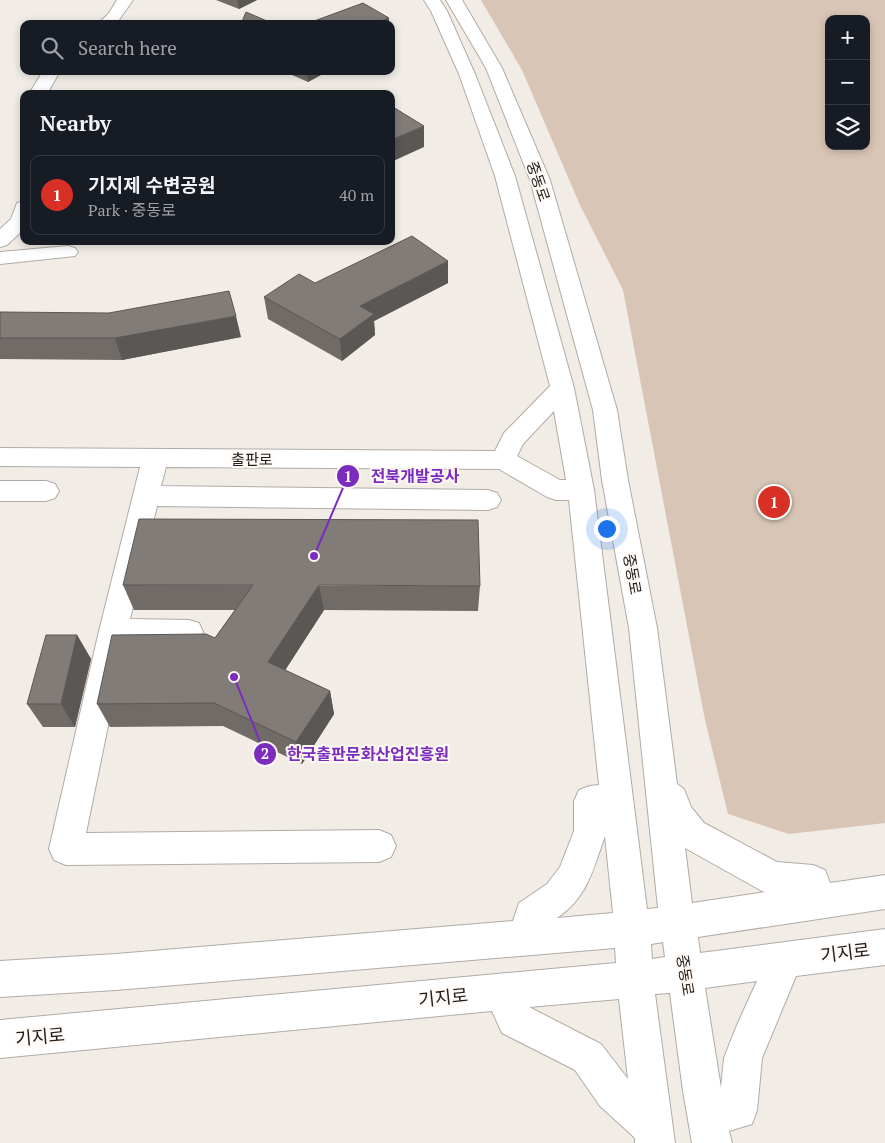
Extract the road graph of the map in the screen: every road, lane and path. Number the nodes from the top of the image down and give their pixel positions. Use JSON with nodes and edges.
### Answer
{"nodes":[{"id":1,"x":126,"y":0,"type":"edge"},
{"id":2,"x":432,"y":0,"type":"edge"},
{"id":3,"x":454,"y":0,"type":"edge"},
{"id":4,"x":110,"y":20,"type":"edge"},
{"id":5,"x":50,"y":75,"type":"edge"},
{"id":6,"x":40,"y":90,"type":"edge"},
{"id":7,"x":20,"y":221,"type":"edge"},
{"id":8,"x":0,"y":241,"type":"edge"},
{"id":9,"x":68,"y":252,"type":"dead end"},
{"id":10,"x":0,"y":258,"type":"edge"},
{"id":11,"x":562,"y":388,"type":"junction"},
{"id":12,"x":0,"y":457,"type":"edge"},
{"id":13,"x":155,"y":459,"type":"junction"},
{"id":14,"x":503,"y":460,"type":"junction"},
{"id":15,"x":0,"y":490,"type":"edge"},
{"id":16,"x":46,"y":490,"type":"dead end"},
{"id":17,"x":581,"y":490,"type":"junction"},
{"id":18,"x":147,"y":496,"type":"junction"},
{"id":19,"x":488,"y":500,"type":"dead end"},
{"id":20,"x":113,"y":630,"type":"junction"},
{"id":21,"x":188,"y":632,"type":"edge"},
{"id":22,"x":660,"y":790,"type":"junction"},
{"id":23,"x":616,"y":799,"type":"junction"},
{"id":24,"x":380,"y":846,"type":"dead end"},
{"id":25,"x":885,"y":892,"type":"edge"},
{"id":26,"x":819,"y":901,"type":"junction"},
{"id":27,"x":678,"y":922,"type":"junction"},
{"id":28,"x":632,"y":929,"type":"junction"},
{"id":29,"x":528,"y":937,"type":"junction"},
{"id":30,"x":885,"y":947,"type":"edge"},
{"id":31,"x":784,"y":960,"type":"junction"},
{"id":32,"x":686,"y":972,"type":"junction"},
{"id":33,"x":0,"y":979,"type":"edge"},
{"id":34,"x":635,"y":979,"type":"junction"},
{"id":35,"x":502,"y":991,"type":"junction"},
{"id":36,"x":0,"y":1039,"type":"edge"},
{"id":37,"x":710,"y":1130,"type":"edge"},
{"id":38,"x":654,"y":1135,"type":"edge"}],
"edges":[{"from":1,"to":4,"type":"street"},
{"from":2,"to":11,"type":"street","name":"중동로"},
{"from":3,"to":22,"type":"street","name":"중동로"},
{"from":5,"to":6,"type":"street"},
{"from":7,"to":8,"type":"street"},
{"from":9,"to":10,"type":"street"},
{"from":11,"to":14,"type":"street"},
{"from":11,"to":17,"type":"street","name":"중동로"},
{"from":12,"to":13,"type":"street","name":"출판로"},
{"from":13,"to":14,"type":"street","name":"출판로"},
{"from":13,"to":18,"type":"street"},
{"from":14,"to":17,"type":"street","name":"출판로"},
{"from":15,"to":16,"type":"street"},
{"from":17,"to":23,"type":"street","name":"중동로"},
{"from":18,"to":19,"type":"street"},
{"from":18,"to":20,"type":"street"},
{"from":20,"to":21,"type":"street"},
{"from":20,"to":24,"type":"street"},
{"from":22,"to":26,"type":"street"},
{"from":22,"to":27,"type":"street","name":"중동로"},
{"from":23,"to":28,"type":"street","name":"중동로"},
{"from":23,"to":29,"type":"street"},
{"from":25,"to":26,"type":"street"},
{"from":26,"to":27,"type":"street"},
{"from":27,"to":28,"type":"street"},
{"from":27,"to":32,"type":"street","name":"중동로"},
{"from":28,"to":29,"type":"street"},
{"from":28,"to":34,"type":"street","name":"중동로"},
{"from":29,"to":33,"type":"street"},
{"from":30,"to":31,"type":"street","name":"기지로"},
{"from":31,"to":32,"type":"street","name":"기지로"},
{"from":31,"to":37,"type":"street"},
{"from":32,"to":34,"type":"street","name":"기지로"},
{"from":32,"to":37,"type":"street","name":"중동로"},
{"from":34,"to":35,"type":"street","name":"기지로"},
{"from":34,"to":38,"type":"street","name":"중동로"},
{"from":35,"to":36,"type":"street","name":"기지로"},
{"from":35,"to":38,"type":"street"}]}
